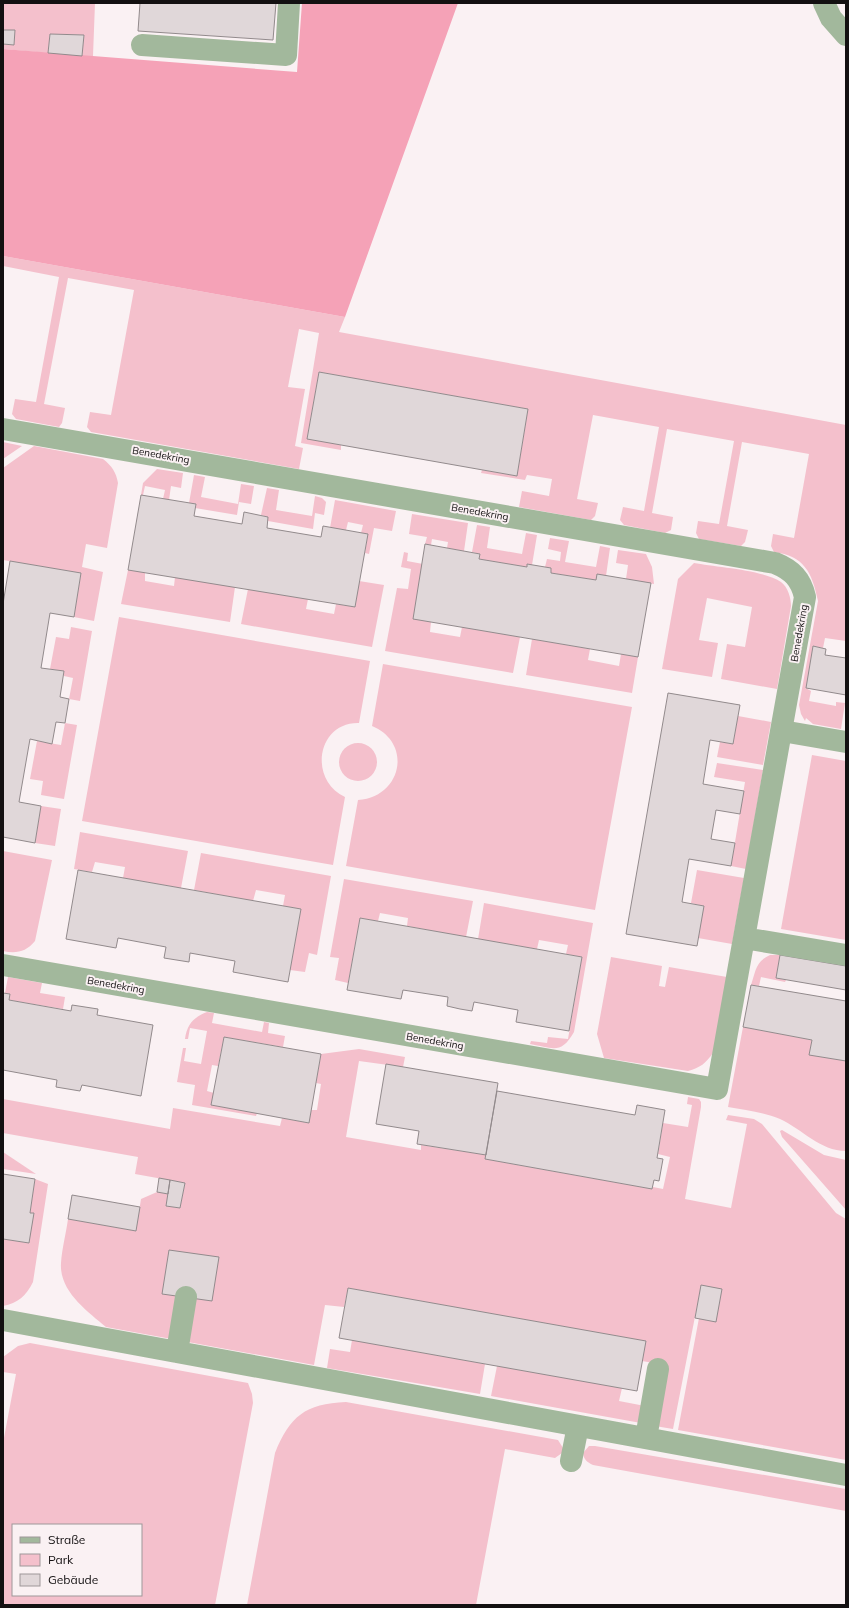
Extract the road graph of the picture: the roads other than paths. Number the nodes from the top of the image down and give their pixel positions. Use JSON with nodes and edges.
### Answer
{"nodes":[{"id":1,"x":289,"y":3,"type":"edge"},
{"id":2,"x":824,"y":3,"type":"edge"},
{"id":3,"x":846,"y":36,"type":"edge"},
{"id":4,"x":142,"y":45,"type":"dead end"},
{"id":5,"x":3,"y":428,"type":"edge"},
{"id":6,"x":782,"y":732,"type":"junction"},
{"id":7,"x":846,"y":742,"type":"edge"},
{"id":8,"x":744,"y":938,"type":"junction"},
{"id":9,"x":846,"y":955,"type":"edge"},
{"id":10,"x":3,"y":965,"type":"edge"},
{"id":11,"x":186,"y":1297,"type":"dead end"},
{"id":12,"x":3,"y":1320,"type":"edge"},
{"id":13,"x":177,"y":1352,"type":"junction"},
{"id":14,"x":658,"y":1370,"type":"dead end"},
{"id":15,"x":578,"y":1426,"type":"junction"},
{"id":16,"x":646,"y":1438,"type":"junction"},
{"id":17,"x":571,"y":1461,"type":"dead end"},
{"id":18,"x":846,"y":1475,"type":"edge"}],
"edges":[{"from":1,"to":4,"type":"street"},
{"from":2,"to":3,"type":"street"},
{"from":5,"to":6,"type":"street","name":"Benedekring"},
{"from":6,"to":7,"type":"street"},
{"from":6,"to":8,"type":"street","name":"Benedekring"},
{"from":8,"to":9,"type":"street"},
{"from":8,"to":10,"type":"street","name":"Benedekring"},
{"from":11,"to":13,"type":"street"},
{"from":12,"to":13,"type":"street"},
{"from":13,"to":15,"type":"street"},
{"from":14,"to":16,"type":"street"},
{"from":15,"to":16,"type":"street"},
{"from":15,"to":17,"type":"street"},
{"from":16,"to":18,"type":"street"}]}
